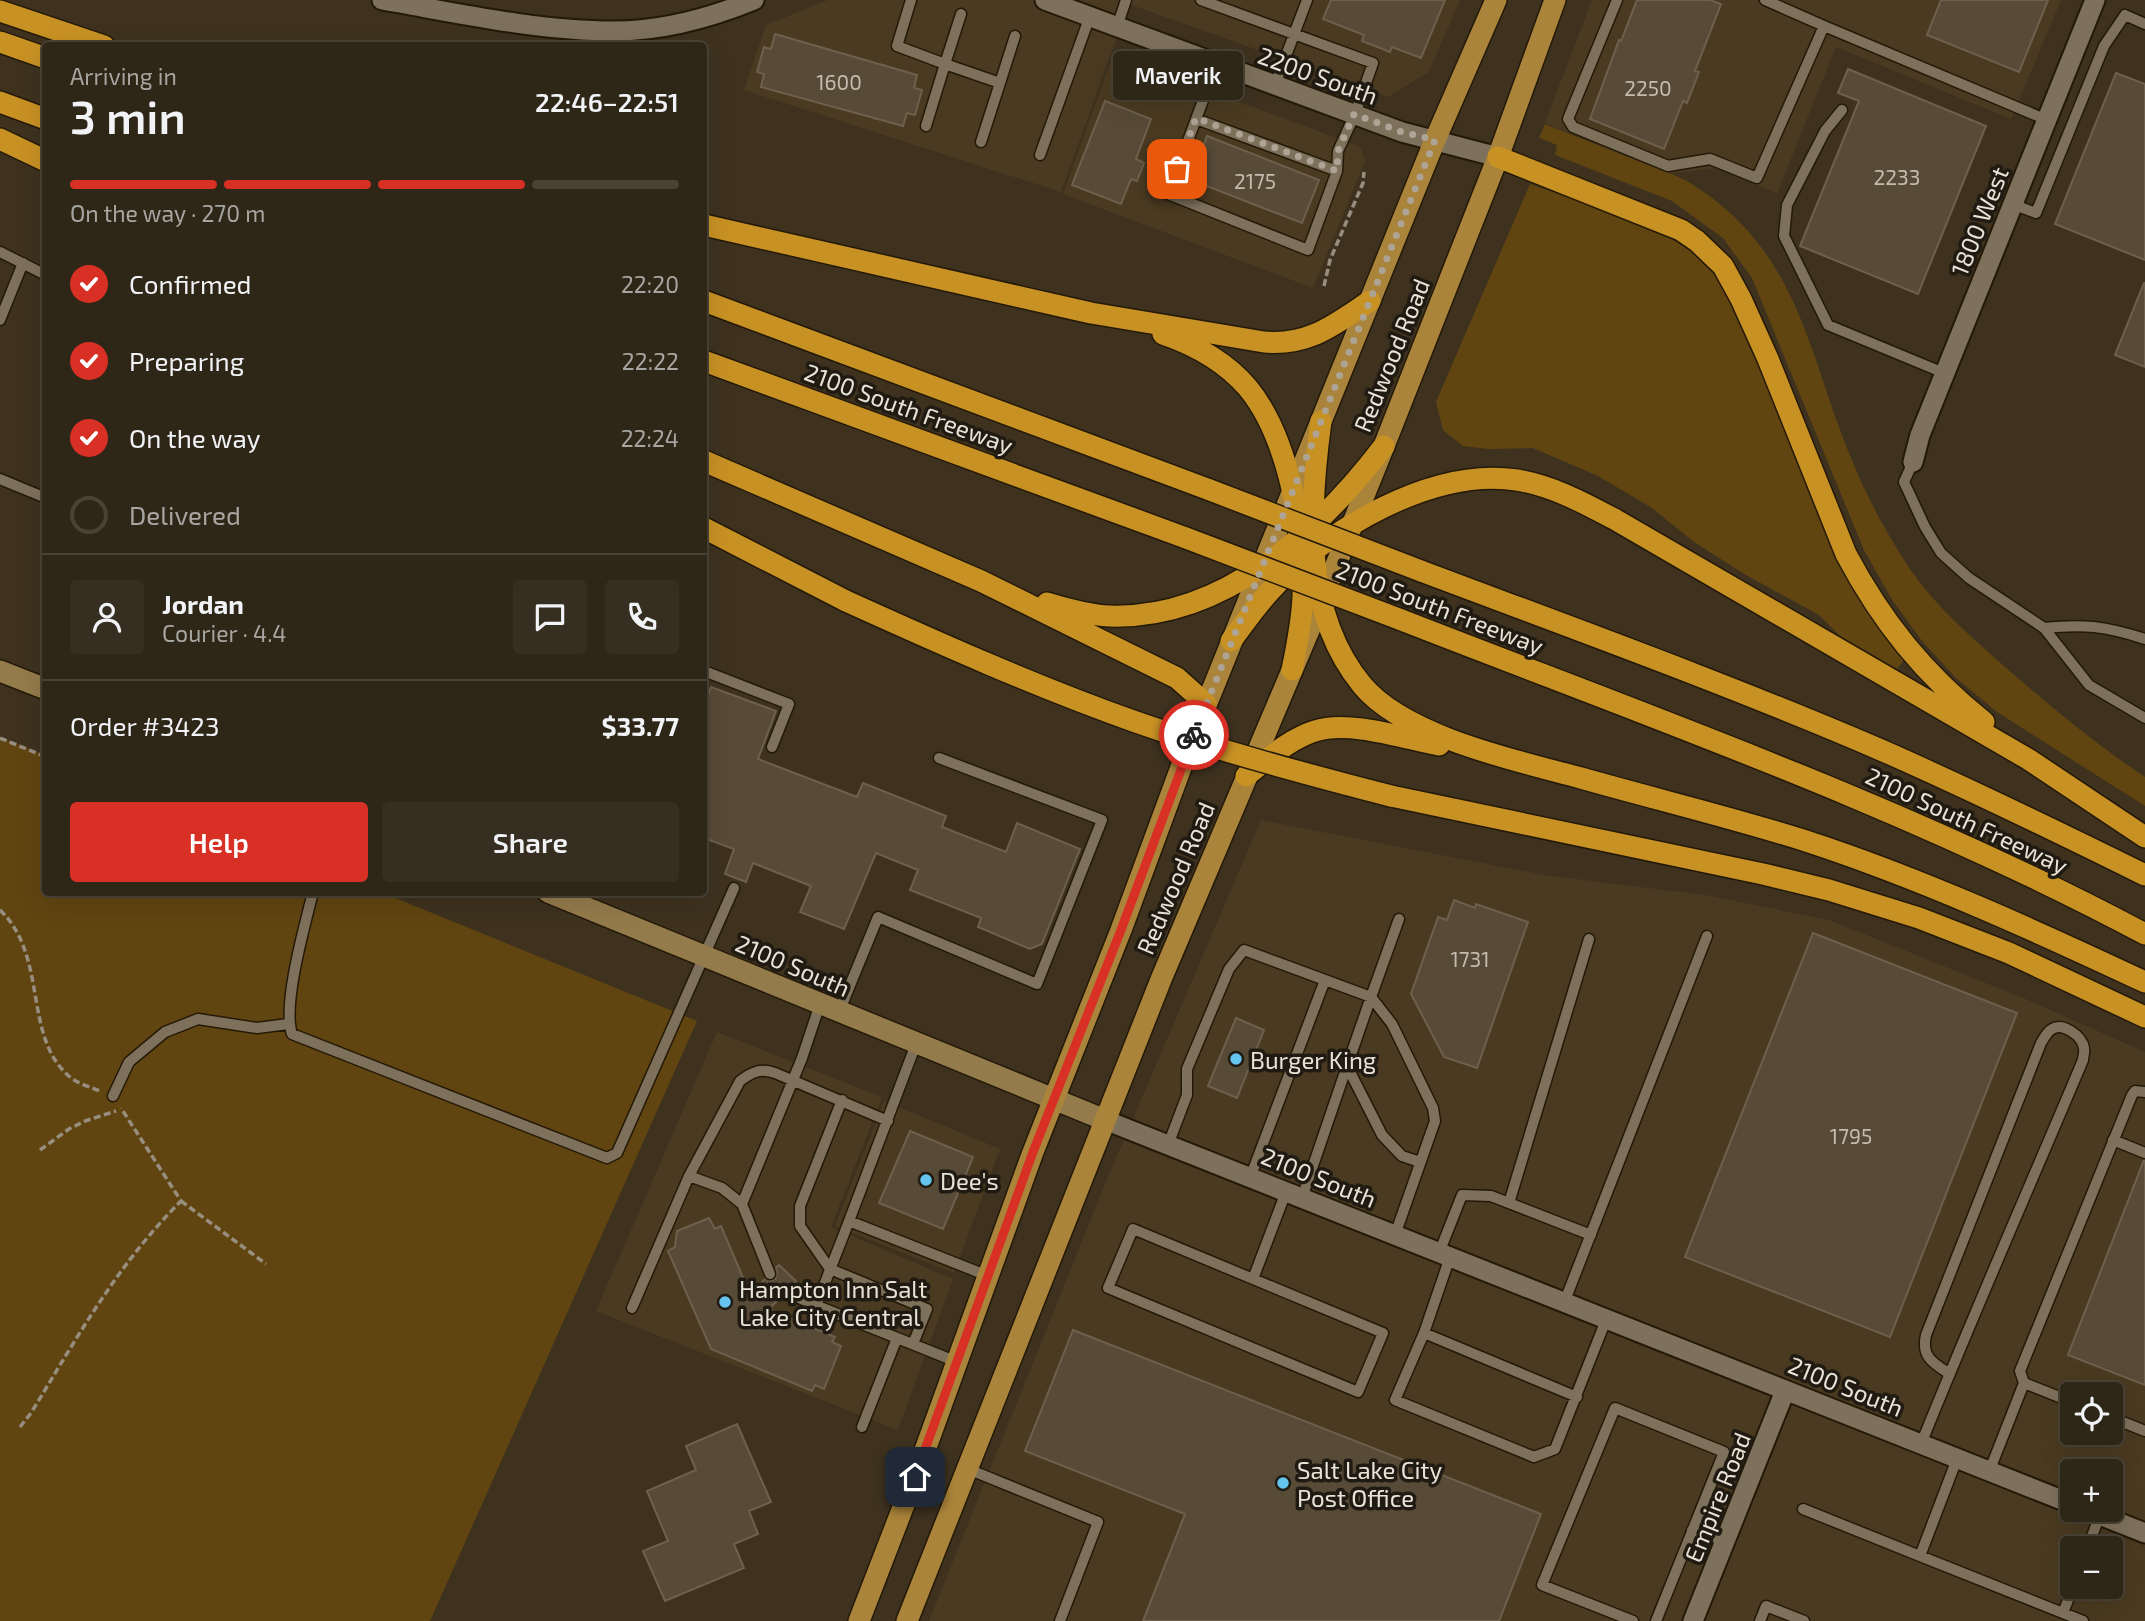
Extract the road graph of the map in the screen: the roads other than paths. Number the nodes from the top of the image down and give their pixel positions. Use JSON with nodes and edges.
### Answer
{"nodes":[{"id":1,"x":382,"y":0,"type":"edge"},
{"id":2,"x":754,"y":0,"type":"edge"},
{"id":3,"x":911,"y":0,"type":"edge"},
{"id":4,"x":1045,"y":0,"type":"edge"},
{"id":5,"x":1126,"y":0,"type":"edge"},
{"id":6,"x":1201,"y":0,"type":"edge"},
{"id":7,"x":1307,"y":0,"type":"edge"},
{"id":8,"x":1496,"y":0,"type":"edge"},
{"id":9,"x":1555,"y":0,"type":"edge"},
{"id":10,"x":1617,"y":0,"type":"edge"},
{"id":11,"x":1765,"y":0,"type":"edge"},
{"id":12,"x":2095,"y":0,"type":"edge"},
{"id":13,"x":0,"y":11,"type":"edge"},
{"id":14,"x":961,"y":14,"type":"dead end"},
{"id":15,"x":1090,"y":16,"type":"junction"},
{"id":16,"x":2145,"y":24,"type":"edge"},
{"id":17,"x":1117,"y":26,"type":"junction"},
{"id":18,"x":1824,"y":26,"type":"junction"},
{"id":19,"x":1293,"y":34,"type":"junction"},
{"id":20,"x":1015,"y":36,"type":"dead end"},
{"id":21,"x":0,"y":42,"type":"edge"},
{"id":22,"x":92,"y":42,"type":"edge"},
{"id":23,"x":42,"y":57,"type":"edge"},
{"id":24,"x":945,"y":64,"type":"junction"},
{"id":25,"x":1217,"y":64,"type":"junction"},
{"id":26,"x":1000,"y":83,"type":"junction"},
{"id":27,"x":1275,"y":85,"type":"junction"},
{"id":28,"x":0,"y":102,"type":"edge"},
{"id":29,"x":1842,"y":110,"type":"dead end"},
{"id":30,"x":1354,"y":114,"type":"junction"},
{"id":31,"x":42,"y":118,"type":"edge"},
{"id":32,"x":1196,"y":118,"type":"junction"},
{"id":33,"x":2047,"y":120,"type":"junction"},
{"id":34,"x":926,"y":126,"type":"dead end"},
{"id":35,"x":0,"y":139,"type":"edge"},
{"id":36,"x":1435,"y":140,"type":"junction"},
{"id":37,"x":981,"y":142,"type":"dead end"},
{"id":38,"x":1040,"y":155,"type":"dead end"},
{"id":39,"x":1498,"y":157,"type":"junction"},
{"id":40,"x":42,"y":159,"type":"edge"},
{"id":41,"x":1337,"y":171,"type":"junction"},
{"id":42,"x":2012,"y":204,"type":"junction"},
{"id":43,"x":707,"y":226,"type":"edge"},
{"id":44,"x":0,"y":252,"type":"edge"},
{"id":45,"x":23,"y":263,"type":"junction"},
{"id":46,"x":42,"y":273,"type":"edge"},
{"id":47,"x":1370,"y":301,"type":"junction"},
{"id":48,"x":707,"y":302,"type":"edge"},
{"id":49,"x":1091,"y":313,"type":"junction"},
{"id":50,"x":0,"y":320,"type":"edge"},
{"id":51,"x":707,"y":362,"type":"edge"},
{"id":52,"x":1944,"y":373,"type":"junction"},
{"id":53,"x":1321,"y":421,"type":"junction"},
{"id":54,"x":1384,"y":446,"type":"junction"},
{"id":55,"x":707,"y":462,"type":"edge"},
{"id":56,"x":1913,"y":462,"type":"joint"},
{"id":57,"x":0,"y":479,"type":"edge"},
{"id":58,"x":1292,"y":493,"type":"junction"},
{"id":59,"x":42,"y":496,"type":"edge"},
{"id":60,"x":1351,"y":526,"type":"junction"},
{"id":61,"x":707,"y":530,"type":"edge"},
{"id":62,"x":1307,"y":544,"type":"junction"},
{"id":63,"x":1262,"y":567,"type":"junction"},
{"id":64,"x":981,"y":581,"type":"junction"},
{"id":65,"x":1321,"y":602,"type":"junction"},
{"id":66,"x":2043,"y":628,"type":"junction"},
{"id":67,"x":2145,"y":639,"type":"edge"},
{"id":68,"x":1231,"y":641,"type":"junction"},
{"id":69,"x":1292,"y":670,"type":"junction"},
{"id":70,"x":0,"y":671,"type":"edge"},
{"id":71,"x":707,"y":672,"type":"edge"},
{"id":72,"x":42,"y":687,"type":"edge"},
{"id":73,"x":1206,"y":704,"type":"junction"},
{"id":74,"x":2145,"y":718,"type":"edge"},
{"id":75,"x":772,"y":747,"type":"dead end"},
{"id":76,"x":1503,"y":757,"type":"junction"},
{"id":77,"x":939,"y":758,"type":"dead end"},
{"id":78,"x":2028,"y":759,"type":"junction"},
{"id":79,"x":1246,"y":776,"type":"junction"},
{"id":80,"x":2145,"y":837,"type":"edge"},
{"id":81,"x":2145,"y":875,"type":"edge"},
{"id":82,"x":734,"y":888,"type":"dead end"},
{"id":83,"x":312,"y":896,"type":"edge"},
{"id":84,"x":558,"y":896,"type":"edge"},
{"id":85,"x":1399,"y":919,"type":"dead end"},
{"id":86,"x":2145,"y":934,"type":"edge"},
{"id":87,"x":1707,"y":936,"type":"dead end"},
{"id":88,"x":1589,"y":939,"type":"dead end"},
{"id":89,"x":705,"y":957,"type":"junction"},
{"id":90,"x":1325,"y":980,"type":"junction"},
{"id":91,"x":2145,"y":982,"type":"edge"},
{"id":92,"x":1371,"y":997,"type":"junction"},
{"id":93,"x":830,"y":1008,"type":"junction"},
{"id":94,"x":2145,"y":1017,"type":"edge"},
{"id":95,"x":288,"y":1024,"type":"junction"},
{"id":96,"x":916,"y":1044,"type":"junction"},
{"id":97,"x":1347,"y":1066,"type":"junction"},
{"id":98,"x":792,"y":1080,"type":"junction"},
{"id":99,"x":2145,"y":1092,"type":"edge"},
{"id":100,"x":113,"y":1096,"type":"road end"},
{"id":101,"x":1054,"y":1099,"type":"junction"},
{"id":102,"x":842,"y":1100,"type":"junction"},
{"id":103,"x":1105,"y":1120,"type":"junction"},
{"id":104,"x":888,"y":1121,"type":"junction"},
{"id":105,"x":2113,"y":1140,"type":"junction"},
{"id":106,"x":1168,"y":1145,"type":"junction"},
{"id":107,"x":2145,"y":1153,"type":"edge"},
{"id":108,"x":1420,"y":1162,"type":"junction"},
{"id":109,"x":690,"y":1177,"type":"junction"},
{"id":110,"x":1250,"y":1178,"type":"junction"},
{"id":111,"x":1294,"y":1195,"type":"junction"},
{"id":112,"x":1509,"y":1203,"type":"junction"},
{"id":113,"x":742,"y":1204,"type":"junction"},
{"id":114,"x":849,"y":1221,"type":"junction"},
{"id":115,"x":1591,"y":1235,"type":"junction"},
{"id":116,"x":1395,"y":1236,"type":"junction"},
{"id":117,"x":1444,"y":1255,"type":"junction"},
{"id":118,"x":830,"y":1269,"type":"junction"},
{"id":119,"x":770,"y":1274,"type":"dead end"},
{"id":120,"x":988,"y":1276,"type":"junction"},
{"id":121,"x":1253,"y":1279,"type":"junction"},
{"id":122,"x":786,"y":1292,"type":"dead end"},
{"id":123,"x":1564,"y":1303,"type":"junction"},
{"id":124,"x":816,"y":1306,"type":"junction"},
{"id":125,"x":632,"y":1308,"type":"dead end"},
{"id":126,"x":1606,"y":1320,"type":"junction"},
{"id":127,"x":1424,"y":1333,"type":"junction"},
{"id":128,"x":897,"y":1338,"type":"junction"},
{"id":129,"x":913,"y":1344,"type":"junction"},
{"id":130,"x":958,"y":1362,"type":"junction"},
{"id":131,"x":1950,"y":1374,"type":"junction"},
{"id":132,"x":2024,"y":1383,"type":"junction"},
{"id":133,"x":1785,"y":1391,"type":"junction"},
{"id":134,"x":1577,"y":1397,"type":"junction"},
{"id":135,"x":2060,"y":1397,"type":"edge"},
{"id":136,"x":2123,"y":1422,"type":"edge"},
{"id":137,"x":862,"y":1427,"type":"dead end"},
{"id":138,"x":2145,"y":1431,"type":"edge"},
{"id":139,"x":1921,"y":1444,"type":"junction"},
{"id":140,"x":1957,"y":1458,"type":"junction"},
{"id":141,"x":968,"y":1469,"type":"junction"},
{"id":142,"x":1989,"y":1472,"type":"junction"},
{"id":143,"x":2060,"y":1499,"type":"edge"},
{"id":144,"x":1803,"y":1509,"type":"dead end"},
{"id":145,"x":2117,"y":1522,"type":"edge"},
{"id":146,"x":1692,"y":1530,"type":"junction"},
{"id":147,"x":2145,"y":1533,"type":"edge"},
{"id":148,"x":1725,"y":1541,"type":"junction"},
{"id":149,"x":1920,"y":1556,"type":"junction"},
{"id":150,"x":2068,"y":1599,"type":"edge"},
{"id":151,"x":2063,"y":1613,"type":"junction"},
{"id":152,"x":859,"y":1621,"type":"edge"},
{"id":153,"x":907,"y":1621,"type":"edge"},
{"id":154,"x":1060,"y":1621,"type":"edge"},
{"id":155,"x":1633,"y":1621,"type":"edge"},
{"id":156,"x":1656,"y":1621,"type":"edge"},
{"id":157,"x":1693,"y":1621,"type":"edge"},
{"id":158,"x":1760,"y":1621,"type":"edge"},
{"id":159,"x":1804,"y":1621,"type":"edge"},
{"id":160,"x":2083,"y":1621,"type":"edge"}],
"edges":[{"from":1,"to":2,"type":"street"},
{"from":3,"to":24,"type":"lane"},
{"from":4,"to":15,"type":"street","name":"2200 South"},
{"from":5,"to":17,"type":"lane"},
{"from":6,"to":19,"type":"lane"},
{"from":7,"to":19,"type":"lane"},
{"from":8,"to":36,"type":"main road","name":"Redwood Road"},
{"from":9,"to":39,"type":"main road","name":"Redwood Road"},
{"from":10,"to":18,"type":"lane"},
{"from":11,"to":18,"type":"lane"},
{"from":12,"to":33,"type":"street","name":"1800 West"},
{"from":13,"to":22,"type":"highway"},
{"from":14,"to":24,"type":"lane"},
{"from":15,"to":17,"type":"street","name":"2200 South"},
{"from":15,"to":38,"type":"lane"},
{"from":16,"to":42,"type":"lane"},
{"from":17,"to":25,"type":"street","name":"2200 South"},
{"from":18,"to":33,"type":"lane"},
{"from":19,"to":27,"type":"lane"},
{"from":19,"to":30,"type":"lane"},
{"from":20,"to":26,"type":"lane"},
{"from":21,"to":23,"type":"highway"},
{"from":24,"to":26,"type":"lane"},
{"from":24,"to":34,"type":"lane"},
{"from":25,"to":27,"type":"street","name":"2200 South"},
{"from":25,"to":32,"type":"lane"},
{"from":26,"to":37,"type":"lane"},
{"from":27,"to":30,"type":"street","name":"2200 South"},
{"from":28,"to":31,"type":"highway"},
{"from":29,"to":52,"type":"lane"},
{"from":30,"to":36,"type":"street","name":"2200 South"},
{"from":30,"to":41,"type":"lane"},
{"from":32,"to":41,"type":"lane"},
{"from":32,"to":41,"type":"lane"},
{"from":33,"to":42,"type":"street","name":"1800 West"},
{"from":35,"to":40,"type":"highway"},
{"from":36,"to":39,"type":"street","name":"2200 South"},
{"from":36,"to":47,"type":"main road","name":"Redwood Road"},
{"from":39,"to":54,"type":"main road","name":"Redwood Road"},
{"from":39,"to":78,"type":"highway"},
{"from":42,"to":52,"type":"street","name":"1800 West"},
{"from":43,"to":49,"type":"highway"},
{"from":44,"to":45,"type":"lane"},
{"from":45,"to":46,"type":"lane"},
{"from":45,"to":50,"type":"lane"},
{"from":47,"to":49,"type":"highway"},
{"from":47,"to":53,"type":"main road","name":"Redwood Road"},
{"from":48,"to":81,"type":"highway","name":"2100 South Freeway","bridge":true},
{"from":49,"to":58,"type":"highway"},
{"from":51,"to":86,"type":"highway","name":"2100 South Freeway","bridge":true},
{"from":52,"to":56,"type":"street","name":"1800 West"},
{"from":53,"to":58,"type":"main road","name":"Redwood Road"},
{"from":53,"to":62,"type":"highway"},
{"from":54,"to":60,"type":"main road","name":"Redwood Road"},
{"from":54,"to":62,"type":"highway"},
{"from":55,"to":64,"type":"highway"},
{"from":56,"to":66,"type":"lane"},
{"from":57,"to":59,"type":"lane"},
{"from":58,"to":62,"type":"highway"},
{"from":58,"to":63,"type":"main road","name":"Redwood Road"},
{"from":60,"to":62,"type":"highway"},
{"from":60,"to":65,"type":"main road","name":"Redwood Road"},
{"from":60,"to":78,"type":"highway"},
{"from":61,"to":94,"type":"highway","bridge":true},
{"from":62,"to":63,"type":"highway"},
{"from":62,"to":65,"type":"highway"},
{"from":62,"to":68,"type":"highway"},
{"from":62,"to":69,"type":"highway"},
{"from":63,"to":64,"type":"highway"},
{"from":63,"to":68,"type":"main road","name":"Redwood Road"},
{"from":64,"to":73,"type":"highway"},
{"from":65,"to":69,"type":"main road","name":"Redwood Road"},
{"from":65,"to":76,"type":"highway"},
{"from":66,"to":67,"type":"lane"},
{"from":66,"to":74,"type":"lane"},
{"from":68,"to":73,"type":"main road","name":"Redwood Road"},
{"from":69,"to":79,"type":"main road","name":"Redwood Road"},
{"from":70,"to":72,"type":"street"},
{"from":71,"to":75,"type":"lane"},
{"from":73,"to":101,"type":"main road","name":"Redwood Road"},
{"from":76,"to":79,"type":"highway"},
{"from":76,"to":91,"type":"highway"},
{"from":77,"to":93,"type":"lane"},
{"from":78,"to":80,"type":"highway"},
{"from":79,"to":103,"type":"main road","name":"Redwood Road"},
{"from":82,"to":89,"type":"lane"},
{"from":83,"to":95,"type":"lane"},
{"from":84,"to":89,"type":"street","name":"2100 South"},
{"from":85,"to":92,"type":"lane"},
{"from":87,"to":115,"type":"lane"},
{"from":88,"to":112,"type":"lane"},
{"from":89,"to":93,"type":"street","name":"2100 South"},
{"from":89,"to":95,"type":"lane"},
{"from":90,"to":92,"type":"lane"},
{"from":90,"to":106,"type":"lane"},
{"from":90,"to":110,"type":"lane"},
{"from":92,"to":97,"type":"lane"},
{"from":92,"to":108,"type":"lane"},
{"from":93,"to":96,"type":"street","name":"2100 South"},
{"from":93,"to":98,"type":"lane"},
{"from":95,"to":100,"type":"lane"},
{"from":96,"to":101,"type":"street","name":"2100 South"},
{"from":96,"to":104,"type":"lane"},
{"from":97,"to":108,"type":"lane"},
{"from":97,"to":111,"type":"lane"},
{"from":98,"to":102,"type":"lane"},
{"from":98,"to":109,"type":"lane"},
{"from":98,"to":113,"type":"lane"},
{"from":99,"to":105,"type":"lane"},
{"from":101,"to":103,"type":"street","name":"2100 South"},
{"from":101,"to":120,"type":"main road","name":"Redwood Road"},
{"from":102,"to":104,"type":"lane"},
{"from":102,"to":118,"type":"lane"},
{"from":103,"to":106,"type":"street","name":"2100 South"},
{"from":103,"to":141,"type":"main road","name":"Redwood Road"},
{"from":104,"to":114,"type":"lane"},
{"from":105,"to":107,"type":"lane"},
{"from":105,"to":132,"type":"lane"},
{"from":106,"to":110,"type":"street","name":"2100 South"},
{"from":108,"to":116,"type":"lane"},
{"from":109,"to":113,"type":"lane"},
{"from":109,"to":125,"type":"lane"},
{"from":110,"to":111,"type":"street","name":"2100 South"},
{"from":111,"to":116,"type":"street","name":"2100 South"},
{"from":111,"to":121,"type":"lane"},
{"from":112,"to":115,"type":"lane"},
{"from":112,"to":117,"type":"lane"},
{"from":113,"to":119,"type":"lane"},
{"from":114,"to":118,"type":"lane"},
{"from":114,"to":120,"type":"lane"},
{"from":115,"to":123,"type":"lane"},
{"from":116,"to":117,"type":"street","name":"2100 South"},
{"from":117,"to":123,"type":"street","name":"2100 South"},
{"from":117,"to":127,"type":"lane"},
{"from":118,"to":124,"type":"lane"},
{"from":118,"to":129,"type":"lane"},
{"from":120,"to":130,"type":"main road","name":"Redwood Road"},
{"from":121,"to":121,"type":"lane"},
{"from":122,"to":124,"type":"lane"},
{"from":123,"to":126,"type":"street","name":"2100 South"},
{"from":124,"to":128,"type":"lane"},
{"from":126,"to":133,"type":"street","name":"2100 South"},
{"from":126,"to":134,"type":"lane"},
{"from":127,"to":134,"type":"lane"},
{"from":127,"to":134,"type":"lane"},
{"from":128,"to":129,"type":"lane"},
{"from":128,"to":137,"type":"lane"},
{"from":129,"to":130,"type":"lane"},
{"from":130,"to":152,"type":"main road","name":"Redwood Road"},
{"from":131,"to":131,"type":"lane"},
{"from":131,"to":139,"type":"lane"},
{"from":132,"to":135,"type":"lane"},
{"from":132,"to":142,"type":"lane"},
{"from":133,"to":139,"type":"street","name":"2100 South"},
{"from":133,"to":148,"type":"street","name":"Empire Road"},
{"from":136,"to":138,"type":"lane"},
{"from":139,"to":140,"type":"street","name":"2100 South"},
{"from":140,"to":142,"type":"street","name":"2100 South"},
{"from":140,"to":149,"type":"lane"},
{"from":141,"to":153,"type":"main road","name":"Redwood Road"},
{"from":141,"to":154,"type":"lane"},
{"from":142,"to":143,"type":"street","name":"2100 South"},
{"from":144,"to":149,"type":"lane"},
{"from":145,"to":147,"type":"street"},
{"from":146,"to":148,"type":"lane"},
{"from":146,"to":155,"type":"lane"},
{"from":146,"to":156,"type":"lane"},
{"from":148,"to":157,"type":"street","name":"Empire Road"},
{"from":149,"to":151,"type":"lane"},
{"from":150,"to":151,"type":"lane"},
{"from":151,"to":160,"type":"lane"},
{"from":158,"to":159,"type":"lane"}]}
